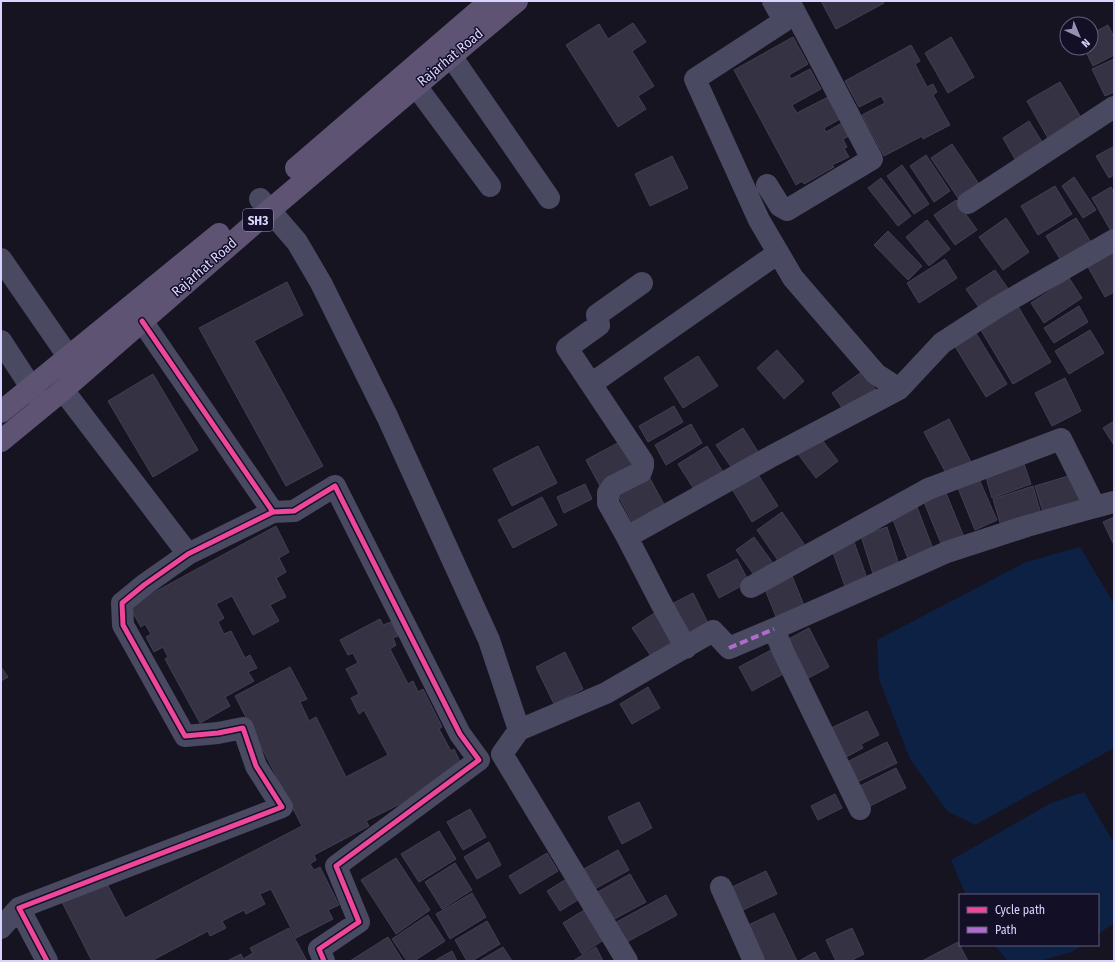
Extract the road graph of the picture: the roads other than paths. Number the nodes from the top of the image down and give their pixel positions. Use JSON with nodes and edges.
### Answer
{"nodes":[{"id":1,"x":490,"y":1,"type":"edge"},
{"id":2,"x":517,"y":1,"type":"edge"},
{"id":3,"x":772,"y":1,"type":"edge"},
{"id":4,"x":789,"y":1,"type":"edge"},
{"id":5,"x":451,"y":56,"type":"junction"},
{"id":6,"x":416,"y":86,"type":"junction"},
{"id":7,"x":1114,"y":107,"type":"edge"},
{"id":8,"x":767,"y":185,"type":"dead end"},
{"id":9,"x":490,"y":186,"type":"dead end"},
{"id":10,"x":549,"y":198,"type":"dead end"},
{"id":11,"x":968,"y":203,"type":"dead end"},
{"id":12,"x":265,"y":205,"type":"junction"},
{"id":13,"x":1114,"y":240,"type":"edge"},
{"id":14,"x":778,"y":253,"type":"junction"},
{"id":15,"x":1,"y":260,"type":"edge"},
{"id":16,"x":642,"y":283,"type":"dead end"},
{"id":17,"x":142,"y":321,"type":"junction"},
{"id":18,"x":1,"y":341,"type":"edge"},
{"id":19,"x":68,"y":357,"type":"junction"},
{"id":20,"x":80,"y":375,"type":"junction"},
{"id":21,"x":591,"y":384,"type":"junction"},
{"id":22,"x":31,"y":387,"type":"junction"},
{"id":23,"x":899,"y":389,"type":"junction"},
{"id":24,"x":63,"y":390,"type":"junction"},
{"id":25,"x":44,"y":406,"type":"junction"},
{"id":26,"x":1,"y":412,"type":"edge"},
{"id":27,"x":1,"y":441,"type":"edge"},
{"id":28,"x":1105,"y":504,"type":"edge"},
{"id":29,"x":272,"y":512,"type":"junction"},
{"id":30,"x":627,"y":537,"type":"junction"},
{"id":31,"x":188,"y":554,"type":"junction"},
{"id":32,"x":751,"y":587,"type":"dead end"},
{"id":33,"x":774,"y":629,"type":"junction"},
{"id":34,"x":686,"y":648,"type":"junction"},
{"id":35,"x":519,"y":730,"type":"junction"},
{"id":36,"x":502,"y":754,"type":"junction"},
{"id":37,"x":479,"y":760,"type":"junction"},
{"id":38,"x":860,"y":809,"type":"dead end"},
{"id":39,"x":721,"y":887,"type":"dead end"},
{"id":40,"x":20,"y":908,"type":"junction"},
{"id":41,"x":1,"y":928,"type":"edge"},
{"id":42,"x":47,"y":961,"type":"edge"},
{"id":43,"x":324,"y":961,"type":"edge"},
{"id":44,"x":627,"y":961,"type":"edge"},
{"id":45,"x":754,"y":961,"type":"edge"}],
"edges":[{"from":1,"to":12,"type":"main road","name":"Rajarhat Road","number":"SH3"},
{"from":2,"to":5,"type":"main road","name":"Rajarhat Road","number":"SH3"},
{"from":3,"to":14,"type":"street"},
{"from":4,"to":8,"type":"street"},
{"from":5,"to":6,"type":"main road","name":"Rajarhat Road","number":"SH3"},
{"from":5,"to":10,"type":"street"},
{"from":6,"to":9,"type":"street"},
{"from":6,"to":12,"type":"main road","name":"Rajarhat Road","number":"SH3"},
{"from":7,"to":11,"type":"street"},
{"from":12,"to":17,"type":"main road","name":"Rajarhat Road","number":"SH3"},
{"from":12,"to":19,"type":"main road","name":"Rajarhat Road","number":"SH3"},
{"from":12,"to":35,"type":"street"},
{"from":13,"to":23,"type":"street"},
{"from":14,"to":21,"type":"street"},
{"from":14,"to":23,"type":"street"},
{"from":15,"to":19,"type":"street"},
{"from":16,"to":21,"type":"street"},
{"from":17,"to":20,"type":"main road","name":"Rajarhat Road","number":"SH3"},
{"from":17,"to":29,"type":"street"},
{"from":18,"to":22,"type":"street"},
{"from":19,"to":20,"type":"street"},
{"from":19,"to":22,"type":"main road","name":"Rajarhat Road","number":"SH3"},
{"from":20,"to":24,"type":"main road","name":"Rajarhat Road","number":"SH3"},
{"from":21,"to":30,"type":"street"},
{"from":22,"to":25,"type":"street"},
{"from":22,"to":26,"type":"main road","name":"Rajarhat Road","number":"SH3"},
{"from":23,"to":30,"type":"street"},
{"from":24,"to":25,"type":"main road","name":"Rajarhat Road","number":"SH3"},
{"from":24,"to":31,"type":"street"},
{"from":25,"to":27,"type":"main road","name":"Rajarhat Road","number":"SH3"},
{"from":28,"to":32,"type":"street"},
{"from":28,"to":33,"type":"street"},
{"from":29,"to":31,"type":"street"},
{"from":29,"to":37,"type":"street"},
{"from":30,"to":34,"type":"street"},
{"from":31,"to":40,"type":"street"},
{"from":33,"to":34,"type":"street"},
{"from":33,"to":38,"type":"street"},
{"from":34,"to":35,"type":"street"},
{"from":35,"to":36,"type":"street"},
{"from":36,"to":37,"type":"street"},
{"from":36,"to":44,"type":"street"},
{"from":37,"to":43,"type":"street"},
{"from":39,"to":45,"type":"street"},
{"from":40,"to":41,"type":"street"},
{"from":40,"to":42,"type":"street"}]}
